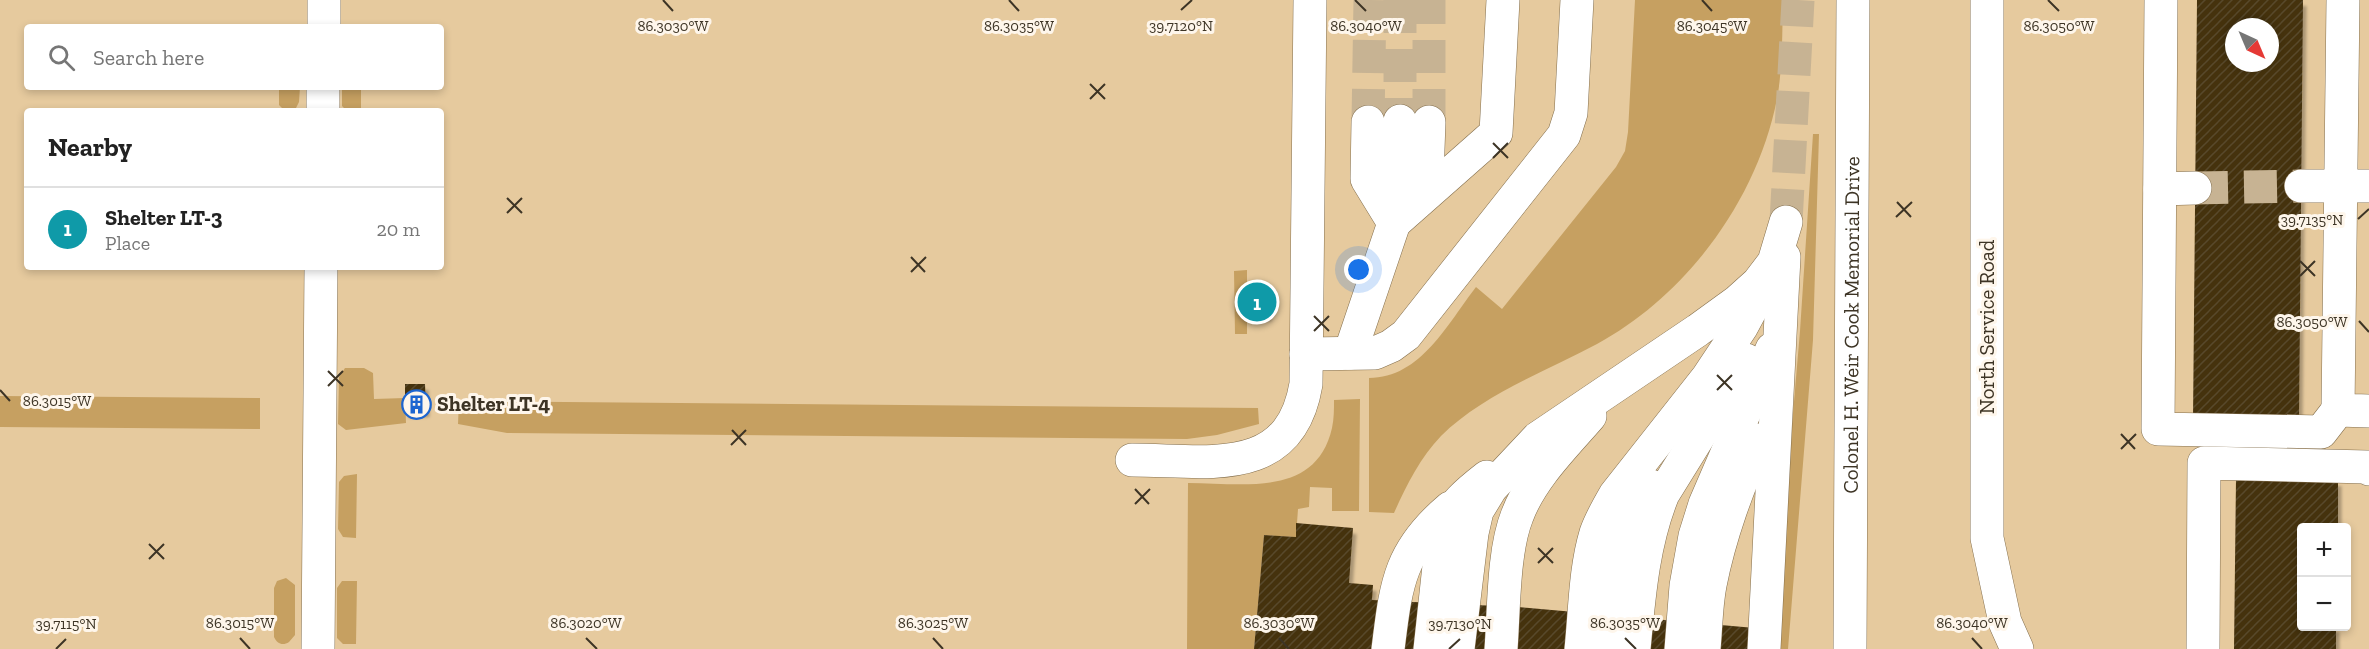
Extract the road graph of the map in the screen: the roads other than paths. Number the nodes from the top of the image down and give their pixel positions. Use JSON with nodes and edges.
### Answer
{"nodes":[{"id":1,"x":324,"y":0,"type":"edge"},
{"id":2,"x":1310,"y":0,"type":"edge"},
{"id":3,"x":1503,"y":0,"type":"edge"},
{"id":4,"x":1577,"y":0,"type":"edge"},
{"id":5,"x":1853,"y":0,"type":"edge"},
{"id":6,"x":1987,"y":0,"type":"edge"},
{"id":7,"x":2161,"y":0,"type":"edge"},
{"id":8,"x":2343,"y":0,"type":"edge"},
{"id":9,"x":324,"y":24,"type":"edge"},
{"id":10,"x":323,"y":90,"type":"edge"},
{"id":11,"x":323,"y":108,"type":"edge"},
{"id":12,"x":2301,"y":186,"type":"tunnel mouth"},
{"id":13,"x":2355,"y":186,"type":"edge"},
{"id":14,"x":2195,"y":188,"type":"tunnel mouth"},
{"id":15,"x":2160,"y":189,"type":"junction"},
{"id":16,"x":1786,"y":222,"type":"tunnel mouth"},
{"id":17,"x":1395,"y":224,"type":"junction"},
{"id":18,"x":1779,"y":267,"type":"junction"},
{"id":19,"x":321,"y":270,"type":"edge"},
{"id":20,"x":1668,"y":349,"type":"junction"},
{"id":21,"x":1350,"y":353,"type":"junction"},
{"id":22,"x":1306,"y":354,"type":"junction"},
{"id":23,"x":1769,"y":369,"type":"junction"},
{"id":24,"x":1717,"y":405,"type":"junction"},
{"id":25,"x":2353,"y":410,"type":"edge"},
{"id":26,"x":1591,"y":414,"type":"junction"},
{"id":27,"x":1772,"y":423,"type":"junction"},
{"id":28,"x":1538,"y":438,"type":"junction"},
{"id":29,"x":1132,"y":460,"type":"dead end"},
{"id":30,"x":2369,"y":469,"type":"edge"},
{"id":31,"x":1469,"y":492,"type":"junction"},
{"id":32,"x":1850,"y":647,"type":"edge"},
{"id":33,"x":318,"y":649,"type":"edge"},
{"id":34,"x":1388,"y":649,"type":"edge"},
{"id":35,"x":1430,"y":649,"type":"edge"},
{"id":36,"x":1458,"y":649,"type":"edge"},
{"id":37,"x":1481,"y":649,"type":"edge"},
{"id":38,"x":1501,"y":649,"type":"edge"},
{"id":39,"x":1581,"y":649,"type":"edge"},
{"id":40,"x":1606,"y":649,"type":"edge"},
{"id":41,"x":1634,"y":649,"type":"edge"},
{"id":42,"x":1659,"y":649,"type":"edge"},
{"id":43,"x":1681,"y":649,"type":"edge"},
{"id":44,"x":1704,"y":649,"type":"edge"},
{"id":45,"x":1725,"y":649,"type":"edge"},
{"id":46,"x":1748,"y":649,"type":"edge"},
{"id":47,"x":1764,"y":649,"type":"edge"},
{"id":48,"x":2017,"y":649,"type":"edge"},
{"id":49,"x":2203,"y":649,"type":"edge"}],
"edges":[{"from":1,"to":9,"type":"street"},
{"from":2,"to":22,"type":"street"},
{"from":3,"to":17,"type":"street"},
{"from":4,"to":21,"type":"street"},
{"from":5,"to":32,"type":"street","name":"Colonel H. Weir Cook Memorial Drive"},
{"from":6,"to":48,"type":"street","name":"North Service Road"},
{"from":7,"to":15,"type":"street"},
{"from":8,"to":13,"type":"street"},
{"from":10,"to":11,"type":"street"},
{"from":12,"to":13,"type":"street"},
{"from":13,"to":25,"type":"street"},
{"from":14,"to":15,"type":"street"},
{"from":15,"to":25,"type":"street"},
{"from":16,"to":18,"type":"street"},
{"from":17,"to":17,"type":"street"},
{"from":17,"to":21,"type":"street"},
{"from":18,"to":20,"type":"street"},
{"from":18,"to":23,"type":"street"},
{"from":18,"to":24,"type":"street"},
{"from":18,"to":39,"type":"street"},
{"from":19,"to":33,"type":"street"},
{"from":20,"to":26,"type":"street"},
{"from":20,"to":28,"type":"street"},
{"from":21,"to":22,"type":"street"},
{"from":22,"to":29,"type":"street"},
{"from":23,"to":27,"type":"street"},
{"from":23,"to":42,"type":"street"},
{"from":23,"to":43,"type":"street"},
{"from":24,"to":40,"type":"street"},
{"from":24,"to":41,"type":"street"},
{"from":26,"to":37,"type":"street"},
{"from":26,"to":38,"type":"street"},
{"from":27,"to":44,"type":"street"},
{"from":27,"to":45,"type":"street"},
{"from":27,"to":46,"type":"street"},
{"from":27,"to":47,"type":"street"},
{"from":28,"to":31,"type":"street"},
{"from":28,"to":36,"type":"street"},
{"from":30,"to":49,"type":"street"},
{"from":31,"to":34,"type":"street"},
{"from":31,"to":35,"type":"street"}]}
